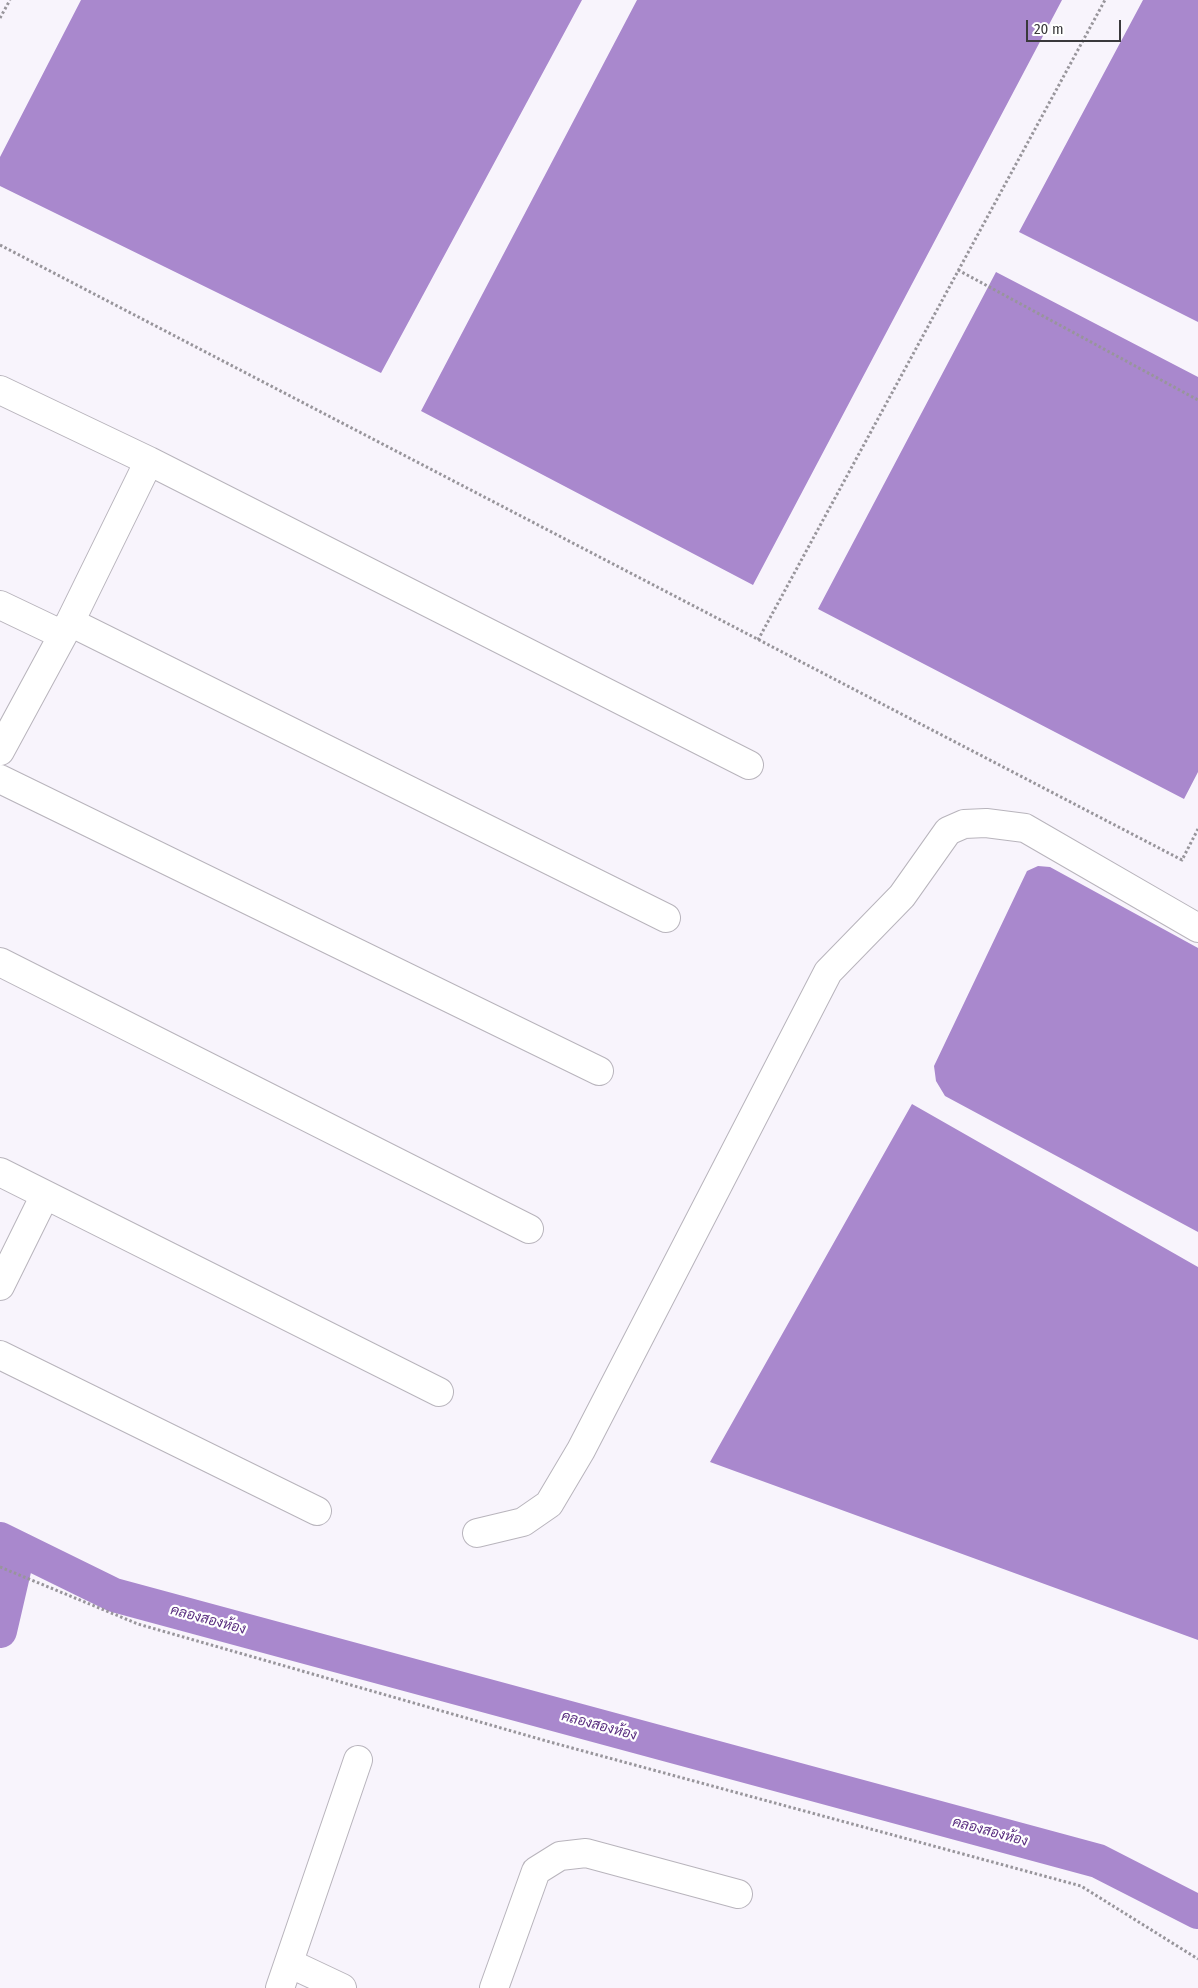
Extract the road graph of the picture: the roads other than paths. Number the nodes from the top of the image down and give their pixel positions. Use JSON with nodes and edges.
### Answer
{"nodes":[{"id":1,"x":0,"y":390,"type":"edge"},
{"id":2,"x":149,"y":461,"type":"junction"},
{"id":3,"x":0,"y":605,"type":"edge"},
{"id":4,"x":66,"y":629,"type":"junction"},
{"id":5,"x":0,"y":751,"type":"edge"},
{"id":6,"x":749,"y":765,"type":"dead end"},
{"id":7,"x":0,"y":779,"type":"edge"},
{"id":8,"x":666,"y":918,"type":"dead end"},
{"id":9,"x":1198,"y":928,"type":"edge"},
{"id":10,"x":0,"y":962,"type":"edge"},
{"id":11,"x":599,"y":1071,"type":"dead end"},
{"id":12,"x":0,"y":1172,"type":"edge"},
{"id":13,"x":45,"y":1195,"type":"junction"},
{"id":14,"x":529,"y":1229,"type":"dead end"},
{"id":15,"x":0,"y":1286,"type":"edge"},
{"id":16,"x":0,"y":1355,"type":"edge"},
{"id":17,"x":439,"y":1392,"type":"dead end"},
{"id":18,"x":317,"y":1511,"type":"dead end"},
{"id":19,"x":476,"y":1533,"type":"dead end"},
{"id":20,"x":358,"y":1760,"type":"dead end"},
{"id":21,"x":738,"y":1894,"type":"dead end"},
{"id":22,"x":285,"y":1976,"type":"edge"},
{"id":23,"x":342,"y":1988,"type":"edge"},
{"id":24,"x":494,"y":1988,"type":"edge"}],
"edges":[{"from":1,"to":2,"type":"street"},
{"from":2,"to":4,"type":"street"},
{"from":2,"to":6,"type":"street"},
{"from":3,"to":4,"type":"street"},
{"from":4,"to":5,"type":"street"},
{"from":4,"to":8,"type":"street"},
{"from":7,"to":11,"type":"street"},
{"from":9,"to":19,"type":"street"},
{"from":10,"to":14,"type":"street"},
{"from":12,"to":13,"type":"street"},
{"from":13,"to":15,"type":"street"},
{"from":13,"to":17,"type":"street"},
{"from":16,"to":18,"type":"street"},
{"from":20,"to":22,"type":"street"},
{"from":21,"to":24,"type":"street"},
{"from":22,"to":23,"type":"street"}]}
